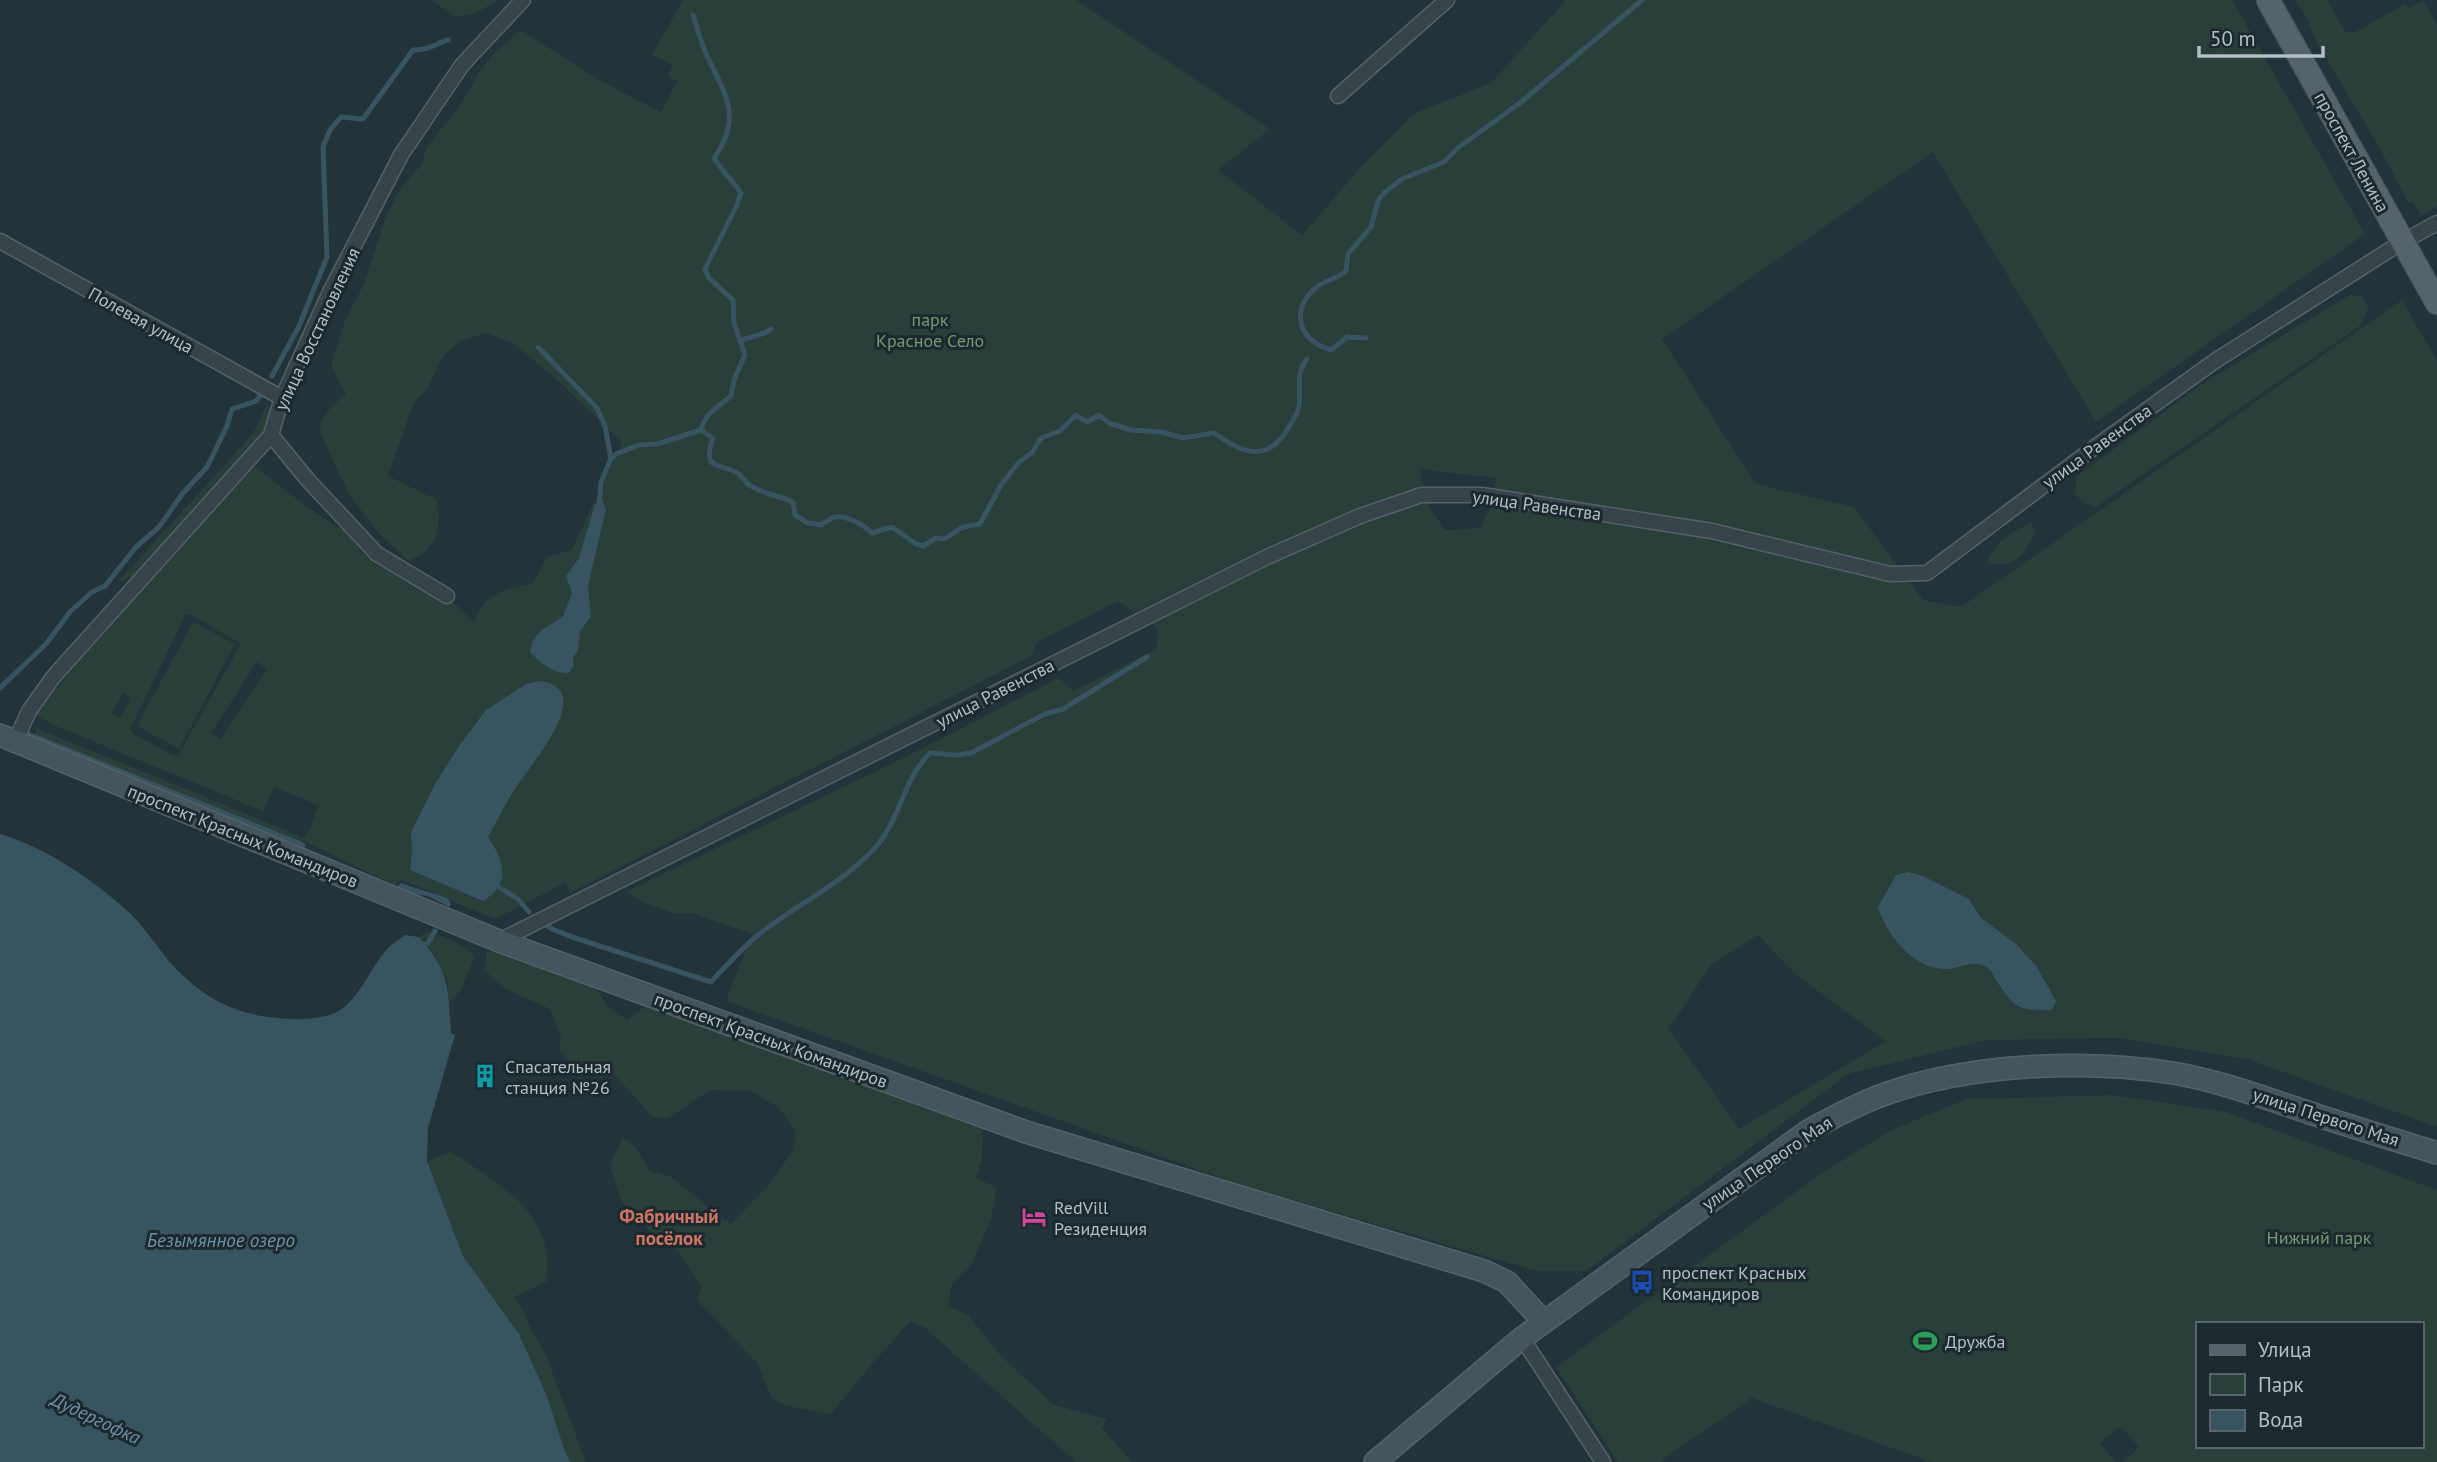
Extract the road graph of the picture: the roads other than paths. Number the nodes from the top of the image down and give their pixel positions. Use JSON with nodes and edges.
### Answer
{"nodes":[{"id":1,"x":523,"y":0,"type":"edge"},
{"id":2,"x":1447,"y":0,"type":"edge"},
{"id":3,"x":2268,"y":0,"type":"edge"},
{"id":4,"x":1338,"y":96,"type":"dead end"},
{"id":5,"x":2437,"y":223,"type":"edge"},
{"id":6,"x":0,"y":241,"type":"edge"},
{"id":7,"x":2402,"y":242,"type":"junction"},
{"id":8,"x":2437,"y":303,"type":"edge"},
{"id":9,"x":282,"y":398,"type":"junction"},
{"id":10,"x":271,"y":435,"type":"junction"},
{"id":11,"x":447,"y":596,"type":"dead end"},
{"id":12,"x":8,"y":738,"type":"edge"},
{"id":13,"x":499,"y":941,"type":"junction"},
{"id":14,"x":2437,"y":1153,"type":"edge"},
{"id":15,"x":1544,"y":1322,"type":"junction"},
{"id":16,"x":1522,"y":1338,"type":"junction"},
{"id":17,"x":1375,"y":1462,"type":"edge"},
{"id":18,"x":1603,"y":1462,"type":"edge"}],
"edges":[{"from":1,"to":9,"type":"street","name":"улица Восстановления"},
{"from":2,"to":4,"type":"street"},
{"from":3,"to":7,"type":"main road","name":"проспект Ленина"},
{"from":5,"to":7,"type":"street","name":"улица Равенства"},
{"from":6,"to":9,"type":"street","name":"Полевая улица"},
{"from":7,"to":8,"type":"main road","name":"проспект Ленина"},
{"from":7,"to":13,"type":"street","name":"улица Равенства"},
{"from":9,"to":10,"type":"street","name":"улица Восстановления"},
{"from":10,"to":11,"type":"street"},
{"from":10,"to":12,"type":"street","name":"улица Восстановления"},
{"from":12,"to":13,"type":"street","name":"проспект Красных Командиров"},
{"from":13,"to":15,"type":"street","name":"проспект Красных Командиров"},
{"from":14,"to":15,"type":"street","name":"улица Первого Мая"},
{"from":15,"to":16,"type":"street","name":"улица Первого Мая"},
{"from":16,"to":17,"type":"street","name":"улица Первого Мая"},
{"from":16,"to":18,"type":"street"}]}
